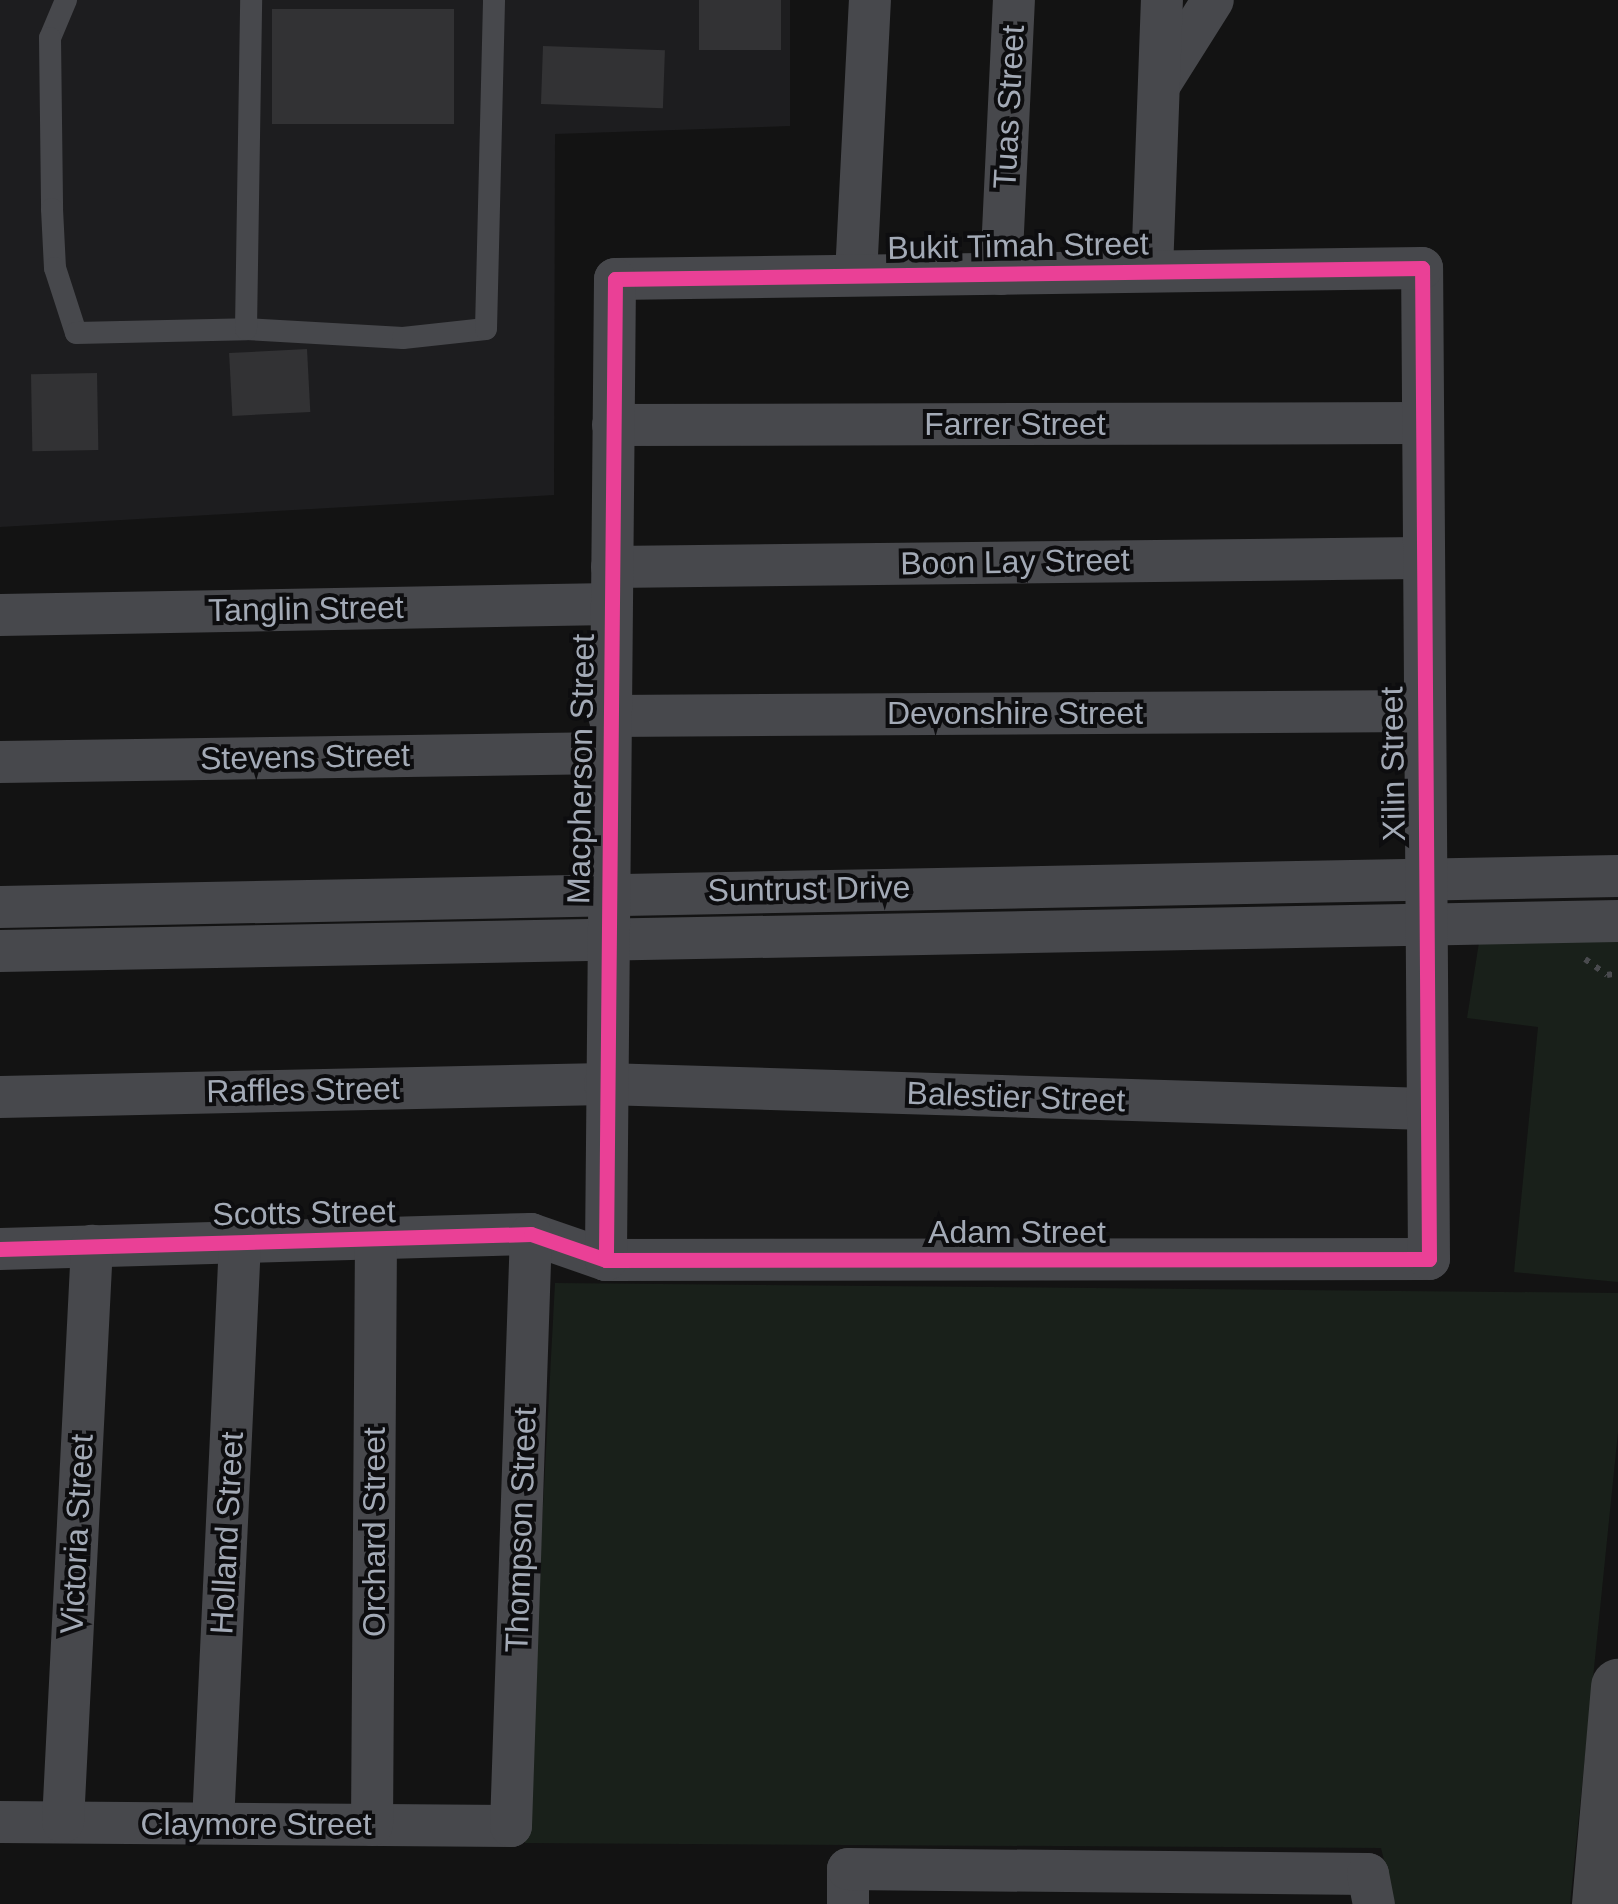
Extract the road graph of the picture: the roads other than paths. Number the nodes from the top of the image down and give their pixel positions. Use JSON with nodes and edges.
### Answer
{"nodes":[{"id":1,"x":66,"y":0,"type":"edge"},
{"id":2,"x":251,"y":0,"type":"edge"},
{"id":3,"x":494,"y":0,"type":"edge"},
{"id":4,"x":870,"y":0,"type":"edge"},
{"id":5,"x":1014,"y":0,"type":"edge"},
{"id":6,"x":1162,"y":0,"type":"edge"},
{"id":7,"x":1213,"y":0,"type":"edge"},
{"id":8,"x":1159,"y":86,"type":"junction"},
{"id":9,"x":1422,"y":268,"type":"joint"},
{"id":10,"x":1152,"y":271,"type":"junction"},
{"id":11,"x":1001,"y":274,"type":"junction"},
{"id":12,"x":856,"y":276,"type":"junction"},
{"id":13,"x":615,"y":278,"type":"joint"},
{"id":14,"x":246,"y":330,"type":"junction"},
{"id":15,"x":1417,"y":423,"type":"junction"},
{"id":16,"x":613,"y":425,"type":"junction"},
{"id":17,"x":1418,"y":558,"type":"junction"},
{"id":18,"x":611,"y":586,"type":"junction"},
{"id":19,"x":0,"y":615,"type":"edge"},
{"id":20,"x":1420,"y":710,"type":"junction"},
{"id":21,"x":609,"y":735,"type":"junction"},
{"id":22,"x":0,"y":762,"type":"edge"},
{"id":23,"x":1422,"y":876,"type":"junction"},
{"id":24,"x":1618,"y":876,"type":"edge"},
{"id":25,"x":607,"y":893,"type":"junction"},
{"id":26,"x":0,"y":907,"type":"edge"},
{"id":27,"x":1618,"y":921,"type":"edge"},
{"id":28,"x":1424,"y":926,"type":"junction"},
{"id":29,"x":607,"y":938,"type":"junction"},
{"id":30,"x":0,"y":950,"type":"edge"},
{"id":31,"x":605,"y":1084,"type":"junction"},
{"id":32,"x":0,"y":1097,"type":"edge"},
{"id":33,"x":1426,"y":1109,"type":"junction"},
{"id":34,"x":531,"y":1234,"type":"junction"},
{"id":35,"x":376,"y":1238,"type":"junction"},
{"id":36,"x":240,"y":1242,"type":"junction"},
{"id":37,"x":92,"y":1246,"type":"junction"},
{"id":38,"x":0,"y":1249,"type":"edge"},
{"id":39,"x":1429,"y":1259,"type":"joint"},
{"id":40,"x":606,"y":1260,"type":"junction"},
{"id":41,"x":1618,"y":1686,"type":"edge"},
{"id":42,"x":0,"y":1822,"type":"edge"},
{"id":43,"x":63,"y":1822,"type":"junction"},
{"id":44,"x":213,"y":1824,"type":"junction"},
{"id":45,"x":372,"y":1825,"type":"junction"},
{"id":46,"x":511,"y":1826,"type":"joint"},
{"id":47,"x":848,"y":1904,"type":"edge"},
{"id":48,"x":1374,"y":1904,"type":"edge"},
{"id":49,"x":1599,"y":1904,"type":"edge"}],
"edges":[{"from":1,"to":14,"type":"lane"},
{"from":2,"to":14,"type":"lane"},
{"from":3,"to":14,"type":"lane"},
{"from":4,"to":12,"type":"street"},
{"from":5,"to":11,"type":"street","name":"Tuas Street"},
{"from":6,"to":8,"type":"street"},
{"from":7,"to":8,"type":"street"},
{"from":8,"to":10,"type":"street"},
{"from":9,"to":10,"type":"street","name":"Bukit Timah Street"},
{"from":9,"to":15,"type":"street","name":"Xilin Street"},
{"from":10,"to":11,"type":"street","name":"Bukit Timah Street"},
{"from":11,"to":12,"type":"street","name":"Bukit Timah Street"},
{"from":12,"to":13,"type":"street","name":"Bukit Timah Street"},
{"from":13,"to":16,"type":"street","name":"Macpherson Street"},
{"from":15,"to":16,"type":"street","name":"Farrer Street"},
{"from":15,"to":17,"type":"street","name":"Xilin Street"},
{"from":16,"to":18,"type":"street","name":"Macpherson Street"},
{"from":17,"to":18,"type":"street","name":"Boon Lay Street"},
{"from":17,"to":20,"type":"street","name":"Xilin Street"},
{"from":18,"to":19,"type":"street","name":"Tanglin Street"},
{"from":18,"to":21,"type":"street","name":"Macpherson Street"},
{"from":20,"to":21,"type":"street","name":"Devonshire Street"},
{"from":20,"to":23,"type":"street","name":"Xilin Street"},
{"from":21,"to":22,"type":"street","name":"Stevens Street"},
{"from":21,"to":25,"type":"street","name":"Macpherson Street"},
{"from":23,"to":24,"type":"street","name":"Suntrust Drive"},
{"from":23,"to":25,"type":"street","name":"Suntrust Drive"},
{"from":23,"to":28,"type":"street","name":"Xilin Street"},
{"from":25,"to":26,"type":"street","name":"Suntrust Drive"},
{"from":25,"to":29,"type":"street","name":"Macpherson Street"},
{"from":27,"to":28,"type":"street","name":"Suntrust Drive"},
{"from":28,"to":29,"type":"street","name":"Suntrust Drive"},
{"from":28,"to":33,"type":"street","name":"Xilin Street"},
{"from":29,"to":30,"type":"street","name":"Suntrust Drive"},
{"from":29,"to":31,"type":"street","name":"Macpherson Street"},
{"from":31,"to":32,"type":"street","name":"Raffles Street"},
{"from":31,"to":33,"type":"street","name":"Balestier Street"},
{"from":31,"to":40,"type":"street","name":"Macpherson Street"},
{"from":33,"to":39,"type":"street","name":"Xilin Street"},
{"from":34,"to":35,"type":"street","name":"Scotts Street"},
{"from":34,"to":40,"type":"street","name":"Scotts Street"},
{"from":34,"to":46,"type":"street","name":"Thompson Street"},
{"from":35,"to":36,"type":"street","name":"Scotts Street"},
{"from":35,"to":45,"type":"street","name":"Orchard Street"},
{"from":36,"to":37,"type":"street","name":"Scotts Street"},
{"from":36,"to":44,"type":"street","name":"Holland Street"},
{"from":37,"to":38,"type":"street","name":"Scotts Street"},
{"from":37,"to":43,"type":"street","name":"Victoria Street"},
{"from":39,"to":40,"type":"street","name":"Adam Street"},
{"from":41,"to":49,"type":"main road"},
{"from":42,"to":43,"type":"street","name":"Claymore Street"},
{"from":43,"to":44,"type":"street","name":"Claymore Street"},
{"from":44,"to":45,"type":"street","name":"Claymore Street"},
{"from":45,"to":46,"type":"street","name":"Claymore Street"},
{"from":47,"to":48,"type":"street"}]}
